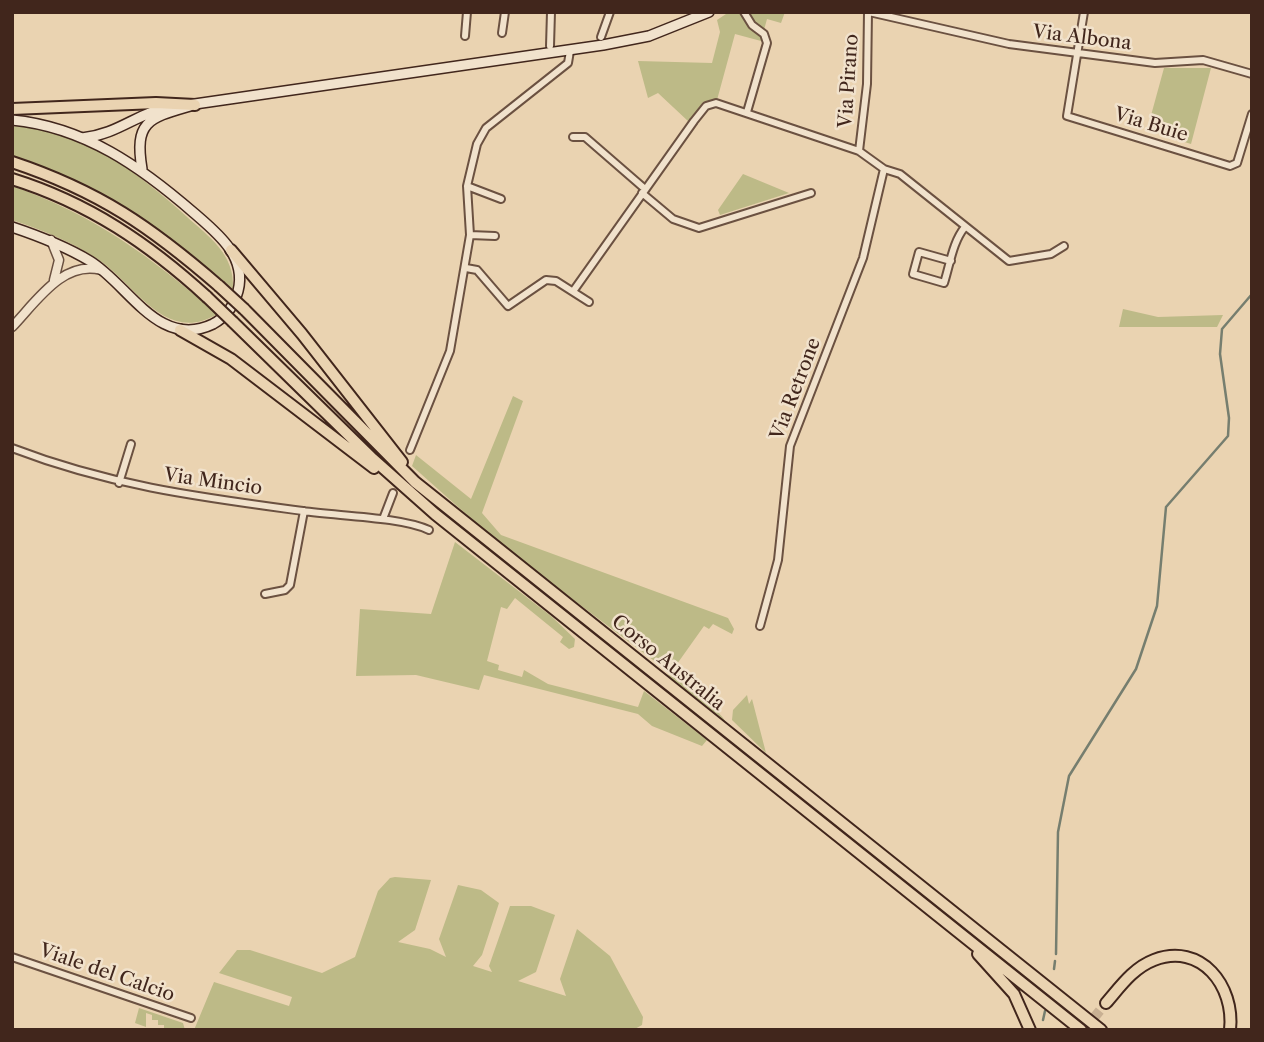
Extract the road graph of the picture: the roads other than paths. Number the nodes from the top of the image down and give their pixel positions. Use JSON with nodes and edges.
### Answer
{"nodes":[{"id":1,"x":467,"y":12,"type":"edge"},
{"id":2,"x":505,"y":12,"type":"edge"},
{"id":3,"x":551,"y":12,"type":"edge"},
{"id":4,"x":610,"y":12,"type":"edge"},
{"id":5,"x":709,"y":12,"type":"edge"},
{"id":6,"x":744,"y":12,"type":"edge"},
{"id":7,"x":868,"y":12,"type":"edge"},
{"id":8,"x":1084,"y":12,"type":"edge"},
{"id":9,"x":502,"y":33,"type":"dead end"},
{"id":10,"x":465,"y":36,"type":"dead end"},
{"id":11,"x":601,"y":37,"type":"dead end"},
{"id":12,"x":550,"y":46,"type":"dead end"},
{"id":13,"x":570,"y":51,"type":"junction"},
{"id":14,"x":1077,"y":54,"type":"junction"},
{"id":15,"x":1252,"y":75,"type":"edge"},
{"id":16,"x":195,"y":105,"type":"junction"},
{"id":17,"x":12,"y":109,"type":"edge"},
{"id":18,"x":747,"y":112,"type":"junction"},
{"id":19,"x":1252,"y":114,"type":"edge"},
{"id":20,"x":12,"y":120,"type":"edge"},
{"id":21,"x":573,"y":136,"type":"dead end"},
{"id":22,"x":82,"y":138,"type":"junction"},
{"id":23,"x":859,"y":151,"type":"junction"},
{"id":24,"x":12,"y":162,"type":"edge"},
{"id":25,"x":142,"y":169,"type":"junction"},
{"id":26,"x":884,"y":169,"type":"junction"},
{"id":27,"x":12,"y":179,"type":"edge"},
{"id":28,"x":467,"y":186,"type":"junction"},
{"id":29,"x":644,"y":191,"type":"junction"},
{"id":30,"x":811,"y":193,"type":"dead end"},
{"id":31,"x":501,"y":199,"type":"dead end"},
{"id":32,"x":12,"y":226,"type":"edge"},
{"id":33,"x":965,"y":226,"type":"junction"},
{"id":34,"x":470,"y":236,"type":"junction"},
{"id":35,"x":495,"y":236,"type":"dead end"},
{"id":36,"x":51,"y":240,"type":"junction"},
{"id":37,"x":1064,"y":246,"type":"dead end"},
{"id":38,"x":231,"y":250,"type":"junction"},
{"id":39,"x":951,"y":261,"type":"junction"},
{"id":40,"x":466,"y":268,"type":"junction"},
{"id":41,"x":105,"y":271,"type":"junction"},
{"id":42,"x":52,"y":286,"type":"junction"},
{"id":43,"x":574,"y":290,"type":"junction"},
{"id":44,"x":589,"y":302,"type":"dead end"},
{"id":45,"x":12,"y":327,"type":"edge"},
{"id":46,"x":180,"y":330,"type":"junction"},
{"id":47,"x":131,"y":444,"type":"dead end"},
{"id":48,"x":12,"y":448,"type":"edge"},
{"id":49,"x":410,"y":450,"type":"dead end"},
{"id":50,"x":119,"y":483,"type":"junction"},
{"id":51,"x":398,"y":490,"type":"junction"},
{"id":52,"x":445,"y":507,"type":"junction"},
{"id":53,"x":304,"y":511,"type":"junction"},
{"id":54,"x":383,"y":519,"type":"junction"},
{"id":55,"x":429,"y":530,"type":"dead end"},
{"id":56,"x":265,"y":594,"type":"dead end"},
{"id":57,"x":761,"y":626,"type":"dead end"},
{"id":58,"x":950,"y":924,"type":"junction"},
{"id":59,"x":12,"y":957,"type":"edge"},
{"id":60,"x":1018,"y":962,"type":"junction"},
{"id":61,"x":1106,"y":1003,"type":"tunnel mouth"},
{"id":62,"x":191,"y":1018,"type":"dead end"},
{"id":63,"x":1030,"y":1030,"type":"edge"},
{"id":64,"x":1081,"y":1030,"type":"edge"},
{"id":65,"x":1101,"y":1030,"type":"edge"},
{"id":66,"x":1111,"y":1030,"type":"edge"},
{"id":67,"x":1230,"y":1030,"type":"edge"}],
"edges":[{"from":1,"to":10,"type":"street"},
{"from":2,"to":9,"type":"street"},
{"from":3,"to":12,"type":"street"},
{"from":4,"to":11,"type":"street"},
{"from":5,"to":13,"type":"main road"},
{"from":6,"to":18,"type":"street"},
{"from":7,"to":14,"type":"street","name":"Via Albona"},
{"from":7,"to":23,"type":"street","name":"Via Pirano"},
{"from":8,"to":14,"type":"street"},
{"from":13,"to":16,"type":"main road"},
{"from":13,"to":28,"type":"street"},
{"from":14,"to":15,"type":"street","name":"Via Albona"},
{"from":14,"to":19,"type":"street","name":"Via Buie"},
{"from":16,"to":17,"type":"highway"},
{"from":16,"to":22,"type":"main road"},
{"from":16,"to":25,"type":"main road"},
{"from":18,"to":23,"type":"street"},
{"from":18,"to":29,"type":"street"},
{"from":20,"to":22,"type":"main road"},
{"from":21,"to":29,"type":"street"},
{"from":22,"to":25,"type":"main road"},
{"from":23,"to":26,"type":"street"},
{"from":24,"to":52,"type":"highway","name":"Corso Australia","bridge":true},
{"from":25,"to":38,"type":"main road"},
{"from":26,"to":33,"type":"street"},
{"from":26,"to":57,"type":"street","name":"Via Retrone"},
{"from":27,"to":51,"type":"highway","name":"Corso Australia","bridge":true},
{"from":28,"to":31,"type":"street"},
{"from":28,"to":34,"type":"street"},
{"from":29,"to":30,"type":"street"},
{"from":29,"to":43,"type":"street"},
{"from":32,"to":36,"type":"main road"},
{"from":33,"to":37,"type":"street"},
{"from":33,"to":39,"type":"street"},
{"from":34,"to":35,"type":"street"},
{"from":34,"to":40,"type":"street"},
{"from":36,"to":41,"type":"main road"},
{"from":36,"to":42,"type":"street"},
{"from":38,"to":46,"type":"main road"},
{"from":38,"to":52,"type":"highway"},
{"from":39,"to":39,"type":"street"},
{"from":40,"to":43,"type":"street"},
{"from":40,"to":49,"type":"street"},
{"from":41,"to":42,"type":"street"},
{"from":41,"to":46,"type":"main road"},
{"from":42,"to":45,"type":"street"},
{"from":43,"to":44,"type":"street"},
{"from":46,"to":51,"type":"highway"},
{"from":47,"to":50,"type":"street"},
{"from":48,"to":50,"type":"street","name":"Via Mincio"},
{"from":50,"to":53,"type":"street","name":"Via Mincio"},
{"from":51,"to":54,"type":"street"},
{"from":51,"to":58,"type":"highway","name":"Corso Australia"},
{"from":52,"to":60,"type":"highway","name":"Corso Australia"},
{"from":53,"to":54,"type":"street","name":"Via Mincio"},
{"from":53,"to":56,"type":"street"},
{"from":54,"to":55,"type":"street","name":"Via Mincio"},
{"from":58,"to":63,"type":"highway"},
{"from":58,"to":64,"type":"highway","name":"Corso Australia"},
{"from":59,"to":62,"type":"street","name":"Viale del Calcio"},
{"from":60,"to":65,"type":"highway","name":"Corso Australia"},
{"from":60,"to":66,"type":"highway"},
{"from":61,"to":67,"type":"highway"}]}
